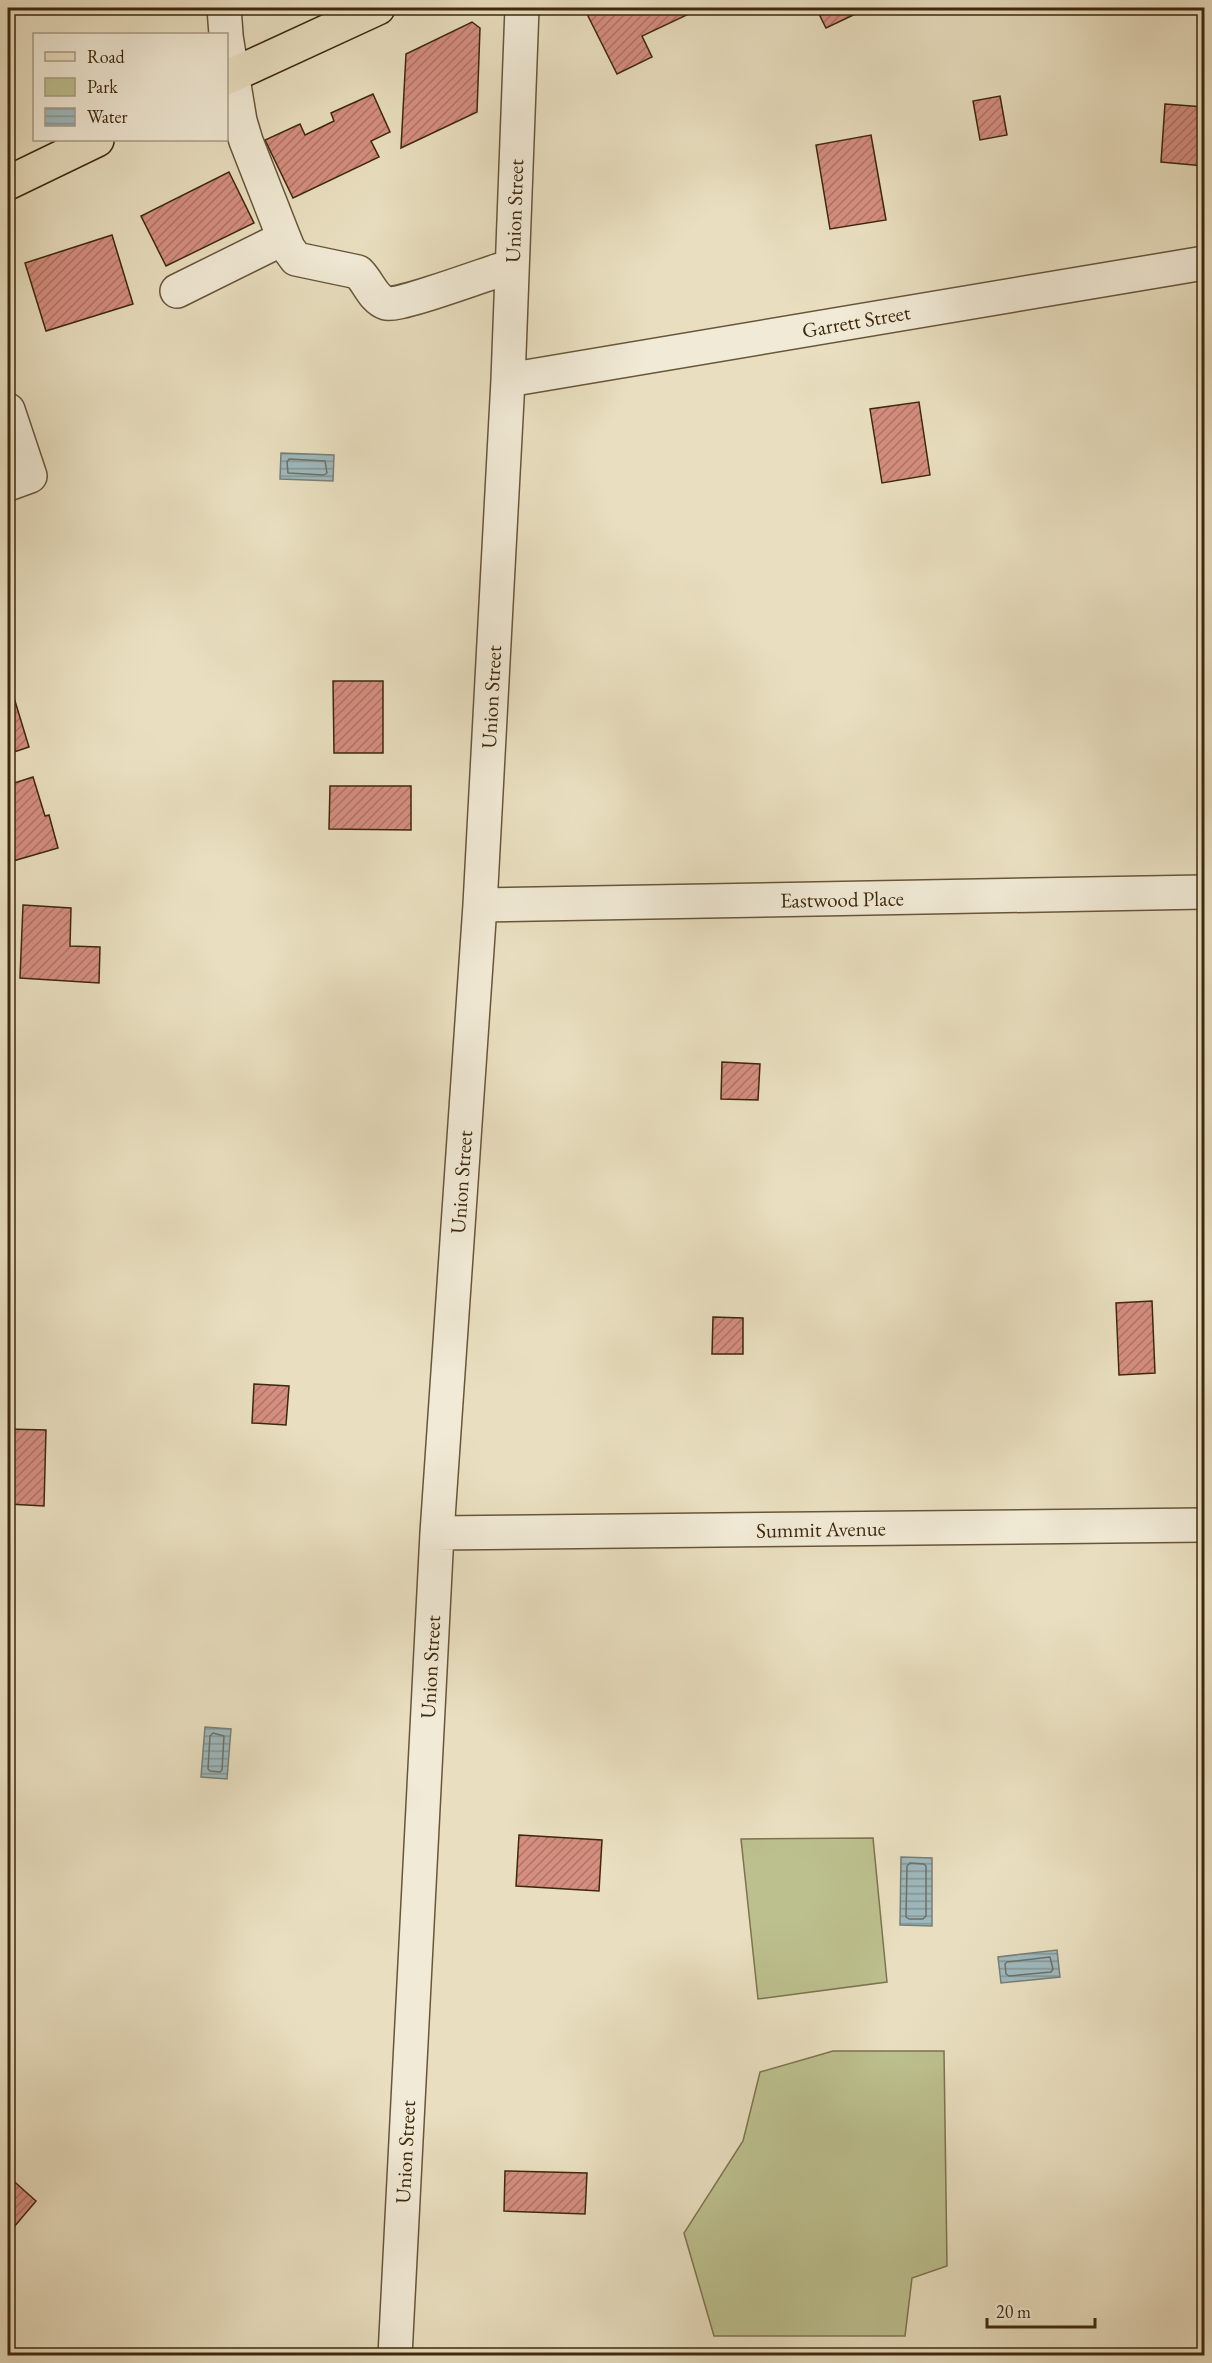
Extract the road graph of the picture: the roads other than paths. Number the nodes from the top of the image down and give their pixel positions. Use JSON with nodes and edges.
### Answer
{"nodes":[{"id":1,"x":224,"y":8,"type":"edge"},
{"id":2,"x":378,"y":8,"type":"edge"},
{"id":3,"x":522,"y":8,"type":"edge"},
{"id":4,"x":226,"y":33,"type":"edge"},
{"id":5,"x":229,"y":76,"type":"edge"},
{"id":6,"x":95,"y":141,"type":"edge"},
{"id":7,"x":8,"y":183,"type":"edge"},
{"id":8,"x":284,"y":238,"type":"junction"},
{"id":9,"x":1204,"y":263,"type":"edge"},
{"id":10,"x":512,"y":266,"type":"junction"},
{"id":11,"x":177,"y":291,"type":"dead end"},
{"id":12,"x":508,"y":380,"type":"junction"},
{"id":13,"x":8,"y":410,"type":"edge"},
{"id":14,"x":8,"y":484,"type":"edge"},
{"id":15,"x":1204,"y":892,"type":"edge"},
{"id":16,"x":480,"y":905,"type":"junction"},
{"id":17,"x":1204,"y":1525,"type":"edge"},
{"id":18,"x":437,"y":1533,"type":"junction"},
{"id":19,"x":395,"y":2355,"type":"edge"}],
"edges":[{"from":1,"to":4,"type":"street"},
{"from":2,"to":5,"type":"main road"},
{"from":3,"to":10,"type":"street","name":"Union Street"},
{"from":5,"to":8,"type":"street"},
{"from":6,"to":7,"type":"main road"},
{"from":8,"to":10,"type":"street"},
{"from":8,"to":11,"type":"street"},
{"from":9,"to":12,"type":"street","name":"Garrett Street"},
{"from":10,"to":12,"type":"street","name":"Union Street"},
{"from":12,"to":16,"type":"street","name":"Union Street"},
{"from":13,"to":14,"type":"street"},
{"from":15,"to":16,"type":"street","name":"Eastwood Place"},
{"from":16,"to":18,"type":"street","name":"Union Street"},
{"from":17,"to":18,"type":"street","name":"Summit Avenue"},
{"from":18,"to":19,"type":"street","name":"Union Street"}]}
